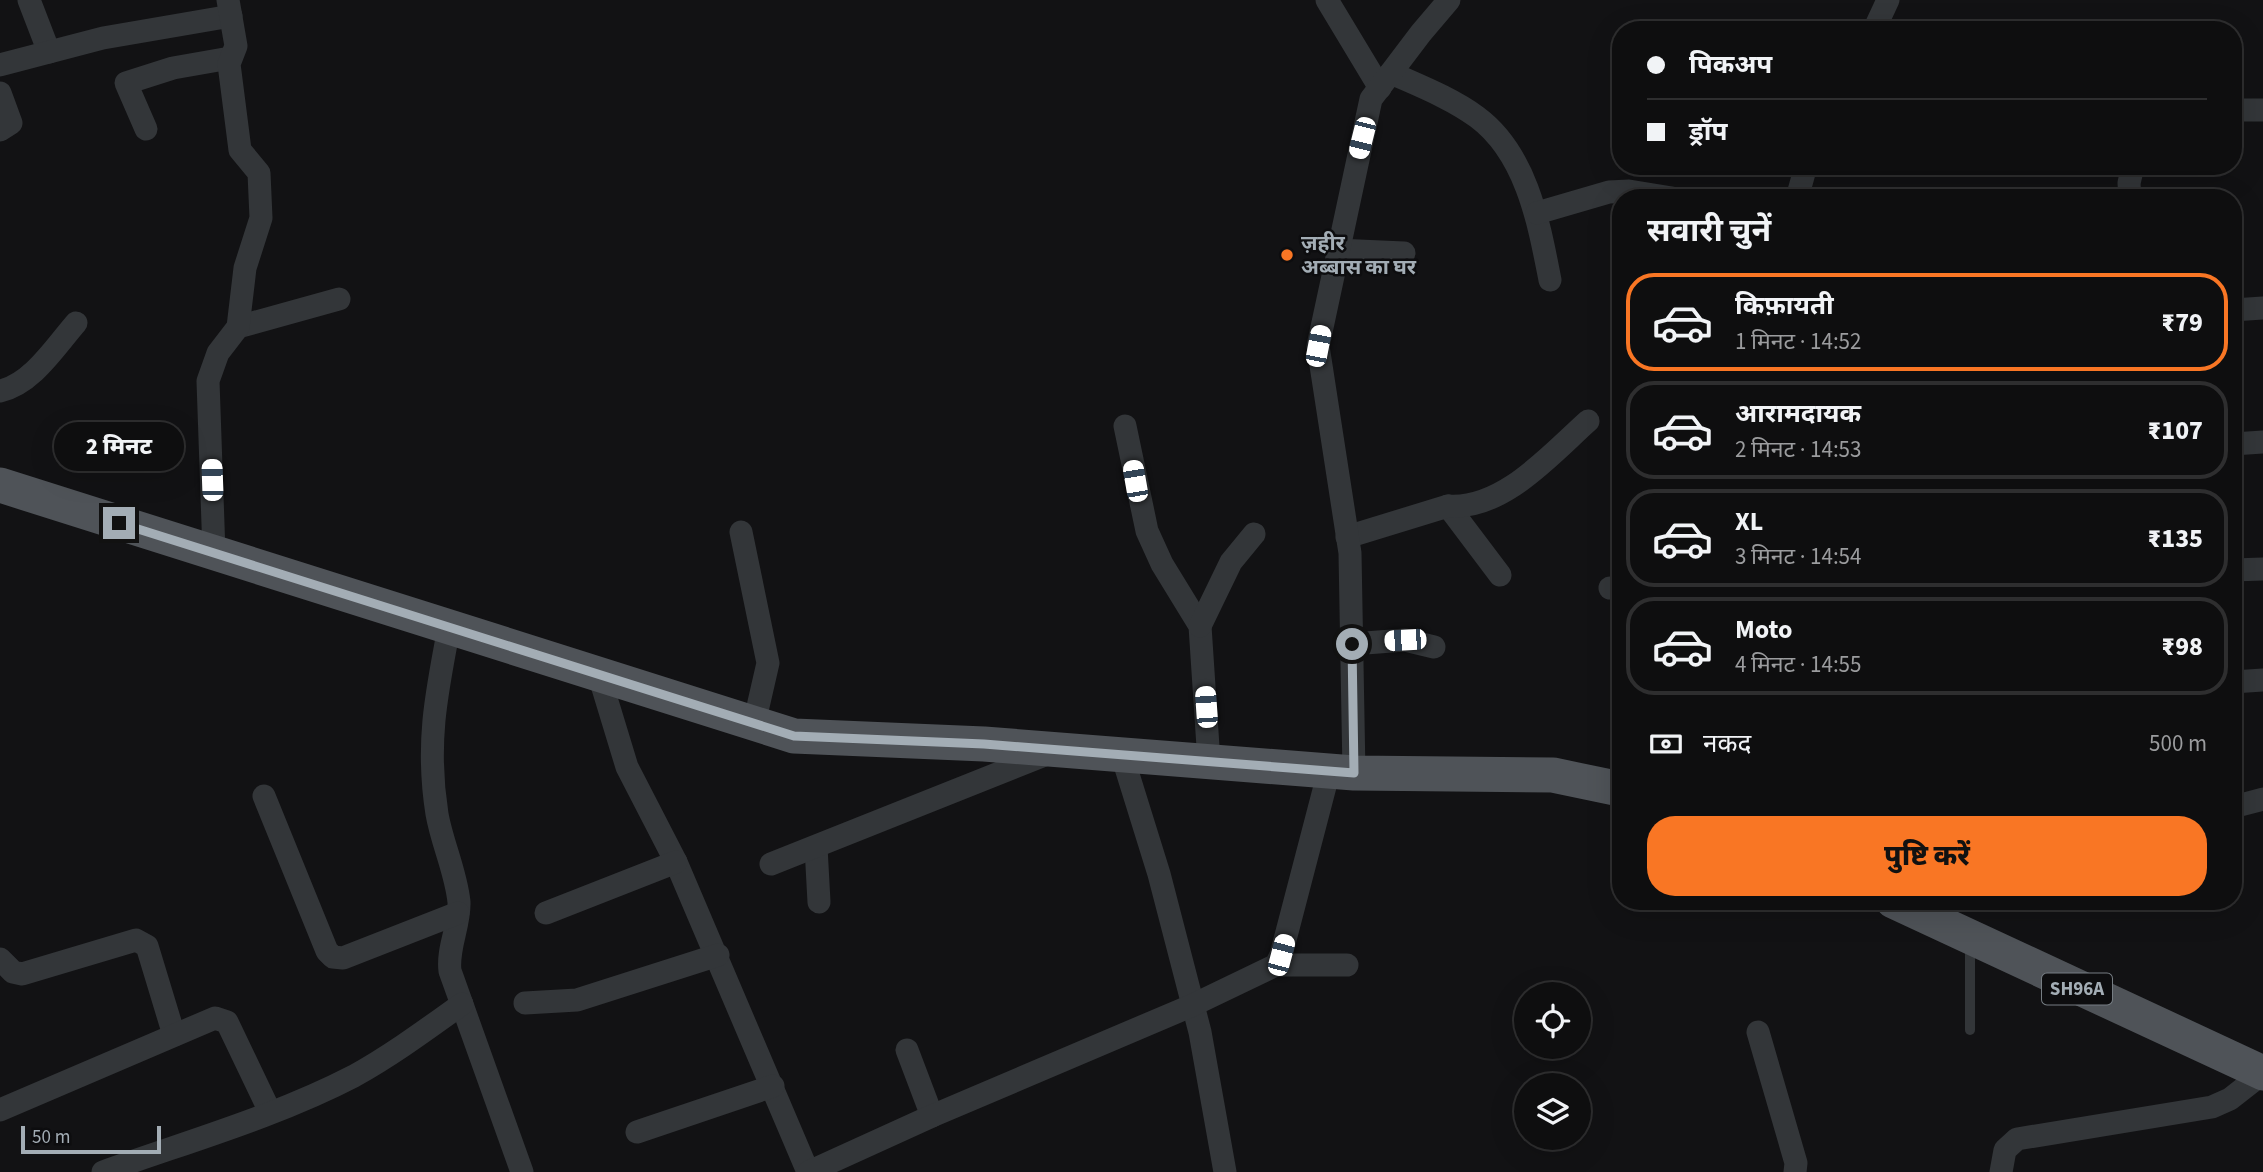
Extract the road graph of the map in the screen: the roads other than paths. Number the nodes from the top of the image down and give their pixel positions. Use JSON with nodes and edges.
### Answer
{"nodes":[{"id":1,"x":29,"y":0,"type":"edge"},
{"id":2,"x":1327,"y":0,"type":"edge"},
{"id":3,"x":1449,"y":0,"type":"edge"},
{"id":4,"x":1888,"y":0,"type":"edge"},
{"id":5,"x":230,"y":8,"type":"edge"},
{"id":6,"x":1878,"y":21,"type":"edge"},
{"id":7,"x":49,"y":52,"type":"junction"},
{"id":8,"x":230,"y":58,"type":"junction"},
{"id":9,"x":0,"y":65,"type":"edge"},
{"id":10,"x":1385,"y":81,"type":"junction"},
{"id":11,"x":0,"y":93,"type":"edge"},
{"id":12,"x":2242,"y":110,"type":"edge"},
{"id":13,"x":2263,"y":110,"type":"edge"},
{"id":14,"x":146,"y":128,"type":"dead end"},
{"id":15,"x":0,"y":130,"type":"edge"},
{"id":16,"x":1612,"y":192,"type":"edge"},
{"id":17,"x":1537,"y":213,"type":"junction"},
{"id":18,"x":1336,"y":250,"type":"junction"},
{"id":19,"x":1404,"y":253,"type":"dead end"},
{"id":20,"x":1550,"y":280,"type":"dead end"},
{"id":21,"x":339,"y":299,"type":"dead end"},
{"id":22,"x":2263,"y":308,"type":"edge"},
{"id":23,"x":2242,"y":309,"type":"edge"},
{"id":24,"x":76,"y":323,"type":"dead end"},
{"id":25,"x":238,"y":327,"type":"junction"},
{"id":26,"x":0,"y":391,"type":"edge"},
{"id":27,"x":1588,"y":421,"type":"dead end"},
{"id":28,"x":1125,"y":426,"type":"dead end"},
{"id":29,"x":2263,"y":442,"type":"edge"},
{"id":30,"x":2242,"y":443,"type":"edge"},
{"id":31,"x":0,"y":485,"type":"edge"},
{"id":32,"x":1448,"y":506,"type":"junction"},
{"id":33,"x":740,"y":532,"type":"dead end"},
{"id":34,"x":1254,"y":534,"type":"dead end"},
{"id":35,"x":1347,"y":537,"type":"junction"},
{"id":36,"x":214,"y":553,"type":"junction"},
{"id":37,"x":2263,"y":569,"type":"edge"},
{"id":38,"x":2242,"y":570,"type":"edge"},
{"id":39,"x":1500,"y":575,"type":"dead end"},
{"id":40,"x":1200,"y":625,"type":"junction"},
{"id":41,"x":449,"y":628,"type":"junction"},
{"id":42,"x":1352,"y":644,"type":"junction"},
{"id":43,"x":1434,"y":647,"type":"dead end"},
{"id":44,"x":598,"y":675,"type":"junction"},
{"id":45,"x":2263,"y":680,"type":"edge"},
{"id":46,"x":2242,"y":681,"type":"edge"},
{"id":47,"x":754,"y":724,"type":"junction"},
{"id":48,"x":1056,"y":750,"type":"junction"},
{"id":49,"x":1122,"y":755,"type":"junction"},
{"id":50,"x":1209,"y":762,"type":"junction"},
{"id":51,"x":1342,"y":772,"type":"junction"},
{"id":52,"x":1612,"y":787,"type":"edge"},
{"id":53,"x":264,"y":796,"type":"dead end"},
{"id":54,"x":2263,"y":799,"type":"edge"},
{"id":55,"x":2242,"y":805,"type":"edge"},
{"id":56,"x":816,"y":847,"type":"junction"},
{"id":57,"x":676,"y":862,"type":"junction"},
{"id":58,"x":771,"y":864,"type":"dead end"},
{"id":59,"x":818,"y":902,"type":"dead end"},
{"id":60,"x":1918,"y":910,"type":"edge"},
{"id":61,"x":458,"y":913,"type":"junction"},
{"id":62,"x":546,"y":913,"type":"dead end"},
{"id":63,"x":1970,"y":938,"type":"junction"},
{"id":64,"x":718,"y":956,"type":"junction"},
{"id":65,"x":0,"y":959,"type":"edge"},
{"id":66,"x":1276,"y":965,"type":"junction"},
{"id":67,"x":1347,"y":965,"type":"dead end"},
{"id":68,"x":525,"y":1003,"type":"dead end"},
{"id":69,"x":462,"y":1004,"type":"junction"},
{"id":70,"x":1193,"y":1005,"type":"junction"},
{"id":71,"x":1970,"y":1030,"type":"dead end"},
{"id":72,"x":1758,"y":1032,"type":"dead end"},
{"id":73,"x":174,"y":1035,"type":"junction"},
{"id":74,"x":907,"y":1050,"type":"dead end"},
{"id":75,"x":2263,"y":1073,"type":"edge"},
{"id":76,"x":773,"y":1086,"type":"junction"},
{"id":77,"x":0,"y":1110,"type":"edge"},
{"id":78,"x":270,"y":1112,"type":"junction"},
{"id":79,"x":932,"y":1116,"type":"junction"},
{"id":80,"x":637,"y":1132,"type":"dead end"},
{"id":81,"x":103,"y":1172,"type":"edge"},
{"id":82,"x":522,"y":1172,"type":"edge"},
{"id":83,"x":809,"y":1172,"type":"edge"},
{"id":84,"x":1225,"y":1172,"type":"edge"},
{"id":85,"x":1795,"y":1172,"type":"edge"},
{"id":86,"x":2001,"y":1172,"type":"edge"}],
"edges":[{"from":1,"to":7,"type":"street"},
{"from":2,"to":10,"type":"street"},
{"from":3,"to":10,"type":"street"},
{"from":4,"to":6,"type":"street"},
{"from":5,"to":7,"type":"street"},
{"from":5,"to":8,"type":"street"},
{"from":7,"to":9,"type":"street"},
{"from":8,"to":14,"type":"street"},
{"from":8,"to":25,"type":"street"},
{"from":10,"to":17,"type":"street"},
{"from":10,"to":18,"type":"street"},
{"from":11,"to":15,"type":"street"},
{"from":12,"to":13,"type":"street"},
{"from":16,"to":17,"type":"street"},
{"from":17,"to":20,"type":"street"},
{"from":18,"to":19,"type":"street"},
{"from":18,"to":35,"type":"street"},
{"from":21,"to":25,"type":"street"},
{"from":22,"to":23,"type":"street"},
{"from":24,"to":26,"type":"street"},
{"from":25,"to":36,"type":"street"},
{"from":27,"to":32,"type":"street"},
{"from":28,"to":40,"type":"street"},
{"from":29,"to":30,"type":"street"},
{"from":31,"to":36,"type":"main road"},
{"from":32,"to":35,"type":"street"},
{"from":32,"to":39,"type":"street"},
{"from":33,"to":47,"type":"street"},
{"from":34,"to":40,"type":"street"},
{"from":35,"to":42,"type":"street"},
{"from":36,"to":41,"type":"main road"},
{"from":37,"to":38,"type":"street"},
{"from":40,"to":50,"type":"street"},
{"from":41,"to":44,"type":"main road"},
{"from":41,"to":61,"type":"street"},
{"from":42,"to":43,"type":"street"},
{"from":42,"to":51,"type":"street"},
{"from":44,"to":47,"type":"main road"},
{"from":44,"to":57,"type":"street"},
{"from":45,"to":46,"type":"street"},
{"from":47,"to":48,"type":"main road"},
{"from":48,"to":49,"type":"main road"},
{"from":48,"to":56,"type":"street"},
{"from":49,"to":50,"type":"main road"},
{"from":49,"to":70,"type":"street"},
{"from":50,"to":51,"type":"main road"},
{"from":51,"to":52,"type":"main road"},
{"from":51,"to":66,"type":"street"},
{"from":53,"to":61,"type":"street"},
{"from":54,"to":55,"type":"street"},
{"from":56,"to":58,"type":"street"},
{"from":56,"to":59,"type":"street"},
{"from":57,"to":62,"type":"street"},
{"from":57,"to":64,"type":"street"},
{"from":60,"to":63,"type":"main road","number":"SH96A"},
{"from":61,"to":69,"type":"street"},
{"from":63,"to":71,"type":"lane"},
{"from":63,"to":75,"type":"main road","number":"SH96A"},
{"from":64,"to":68,"type":"street"},
{"from":64,"to":76,"type":"street"},
{"from":65,"to":73,"type":"street"},
{"from":66,"to":67,"type":"street"},
{"from":66,"to":70,"type":"street"},
{"from":69,"to":78,"type":"street"},
{"from":69,"to":82,"type":"street"},
{"from":70,"to":79,"type":"street"},
{"from":70,"to":84,"type":"street"},
{"from":72,"to":85,"type":"street"},
{"from":73,"to":77,"type":"street"},
{"from":73,"to":78,"type":"street"},
{"from":74,"to":79,"type":"street"},
{"from":75,"to":86,"type":"street"},
{"from":76,"to":80,"type":"street"},
{"from":76,"to":83,"type":"street"},
{"from":78,"to":81,"type":"street"},
{"from":79,"to":83,"type":"street"}]}
